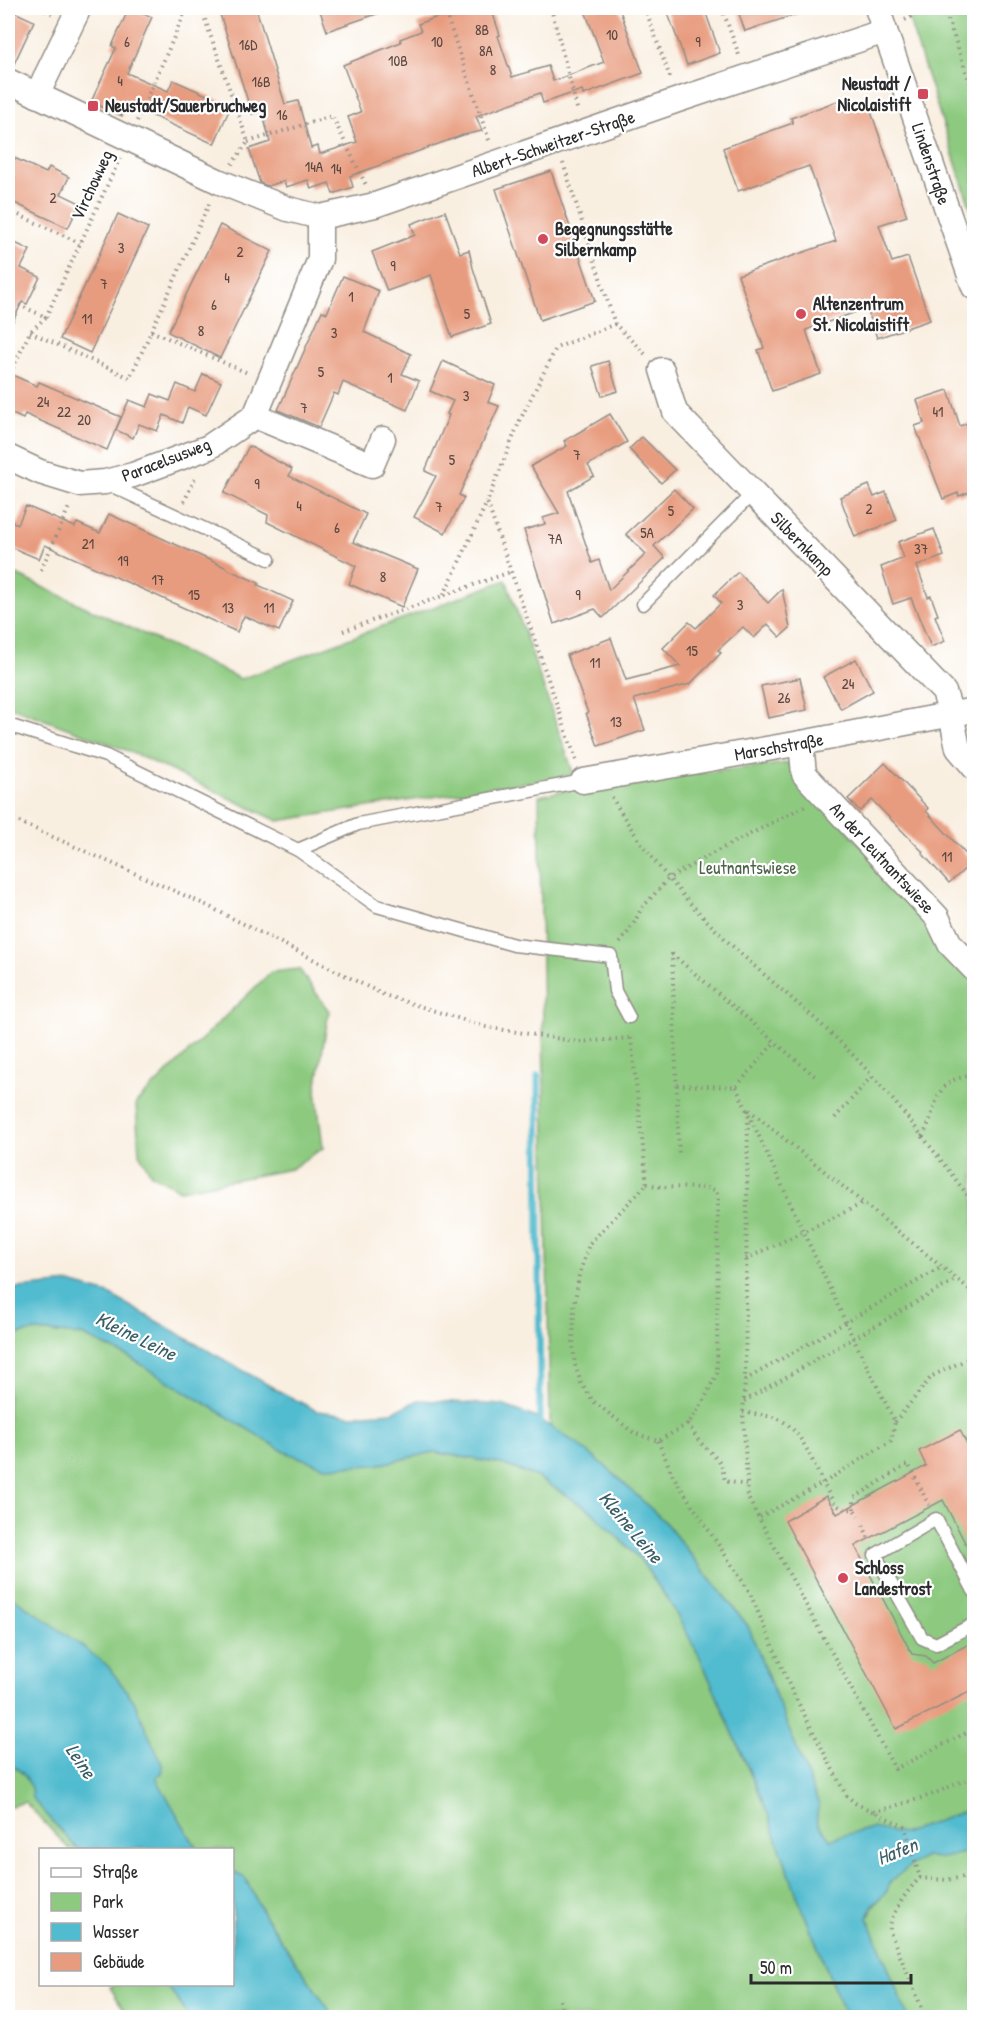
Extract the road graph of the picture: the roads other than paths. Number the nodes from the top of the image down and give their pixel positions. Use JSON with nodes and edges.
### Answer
{"nodes":[{"id":1,"x":79,"y":8,"type":"edge"},
{"id":2,"x":877,"y":8,"type":"edge"},
{"id":3,"x":885,"y":32,"type":"junction"},
{"id":4,"x":8,"y":81,"type":"edge"},
{"id":5,"x":38,"y":95,"type":"junction"},
{"id":6,"x":320,"y":217,"type":"junction"},
{"id":7,"x":975,"y":287,"type":"edge"},
{"id":8,"x":662,"y":370,"type":"road end"},
{"id":9,"x":255,"y":416,"type":"junction"},
{"id":10,"x":382,"y":439,"type":"dead end"},
{"id":11,"x":8,"y":457,"type":"edge"},
{"id":12,"x":105,"y":482,"type":"junction"},
{"id":13,"x":753,"y":493,"type":"junction"},
{"id":14,"x":269,"y":560,"type":"dead end"},
{"id":15,"x":643,"y":604,"type":"dead end"},
{"id":16,"x":963,"y":712,"type":"edge"},
{"id":17,"x":8,"y":725,"type":"edge"},
{"id":18,"x":801,"y":743,"type":"junction"},
{"id":19,"x":975,"y":766,"type":"edge"},
{"id":20,"x":592,"y":779,"type":"joint"},
{"id":21,"x":298,"y":850,"type":"junction"},
{"id":22,"x":975,"y":969,"type":"edge"},
{"id":23,"x":629,"y":1017,"type":"road end"},
{"id":24,"x":975,"y":1591,"type":"edge"},
{"id":25,"x":975,"y":1624,"type":"edge"}],
"edges":[{"from":1,"to":5,"type":"street"},
{"from":2,"to":3,"type":"street","name":"Lindenstraße"},
{"from":3,"to":6,"type":"street","name":"Albert-Schweitzer-Straße"},
{"from":3,"to":7,"type":"street","name":"Lindenstraße"},
{"from":4,"to":5,"type":"street","name":"Albert-Schweitzer-Straße"},
{"from":5,"to":6,"type":"street","name":"Albert-Schweitzer-Straße"},
{"from":6,"to":9,"type":"street"},
{"from":8,"to":13,"type":"street","name":"Silbernkamp"},
{"from":9,"to":10,"type":"street"},
{"from":9,"to":12,"type":"street","name":"Paracelsusweg"},
{"from":11,"to":12,"type":"street","name":"Paracelsusweg"},
{"from":12,"to":14,"type":"lane"},
{"from":13,"to":15,"type":"lane"},
{"from":13,"to":16,"type":"street","name":"Silbernkamp"},
{"from":16,"to":18,"type":"street","name":"Marschstraße"},
{"from":16,"to":19,"type":"street","name":"Silbernkamp"},
{"from":17,"to":21,"type":"lane"},
{"from":18,"to":20,"type":"street","name":"Marschstraße"},
{"from":18,"to":22,"type":"street","name":"An der Leutnantswiese"},
{"from":20,"to":21,"type":"lane"},
{"from":21,"to":23,"type":"lane"},
{"from":24,"to":25,"type":"lane"}]}
